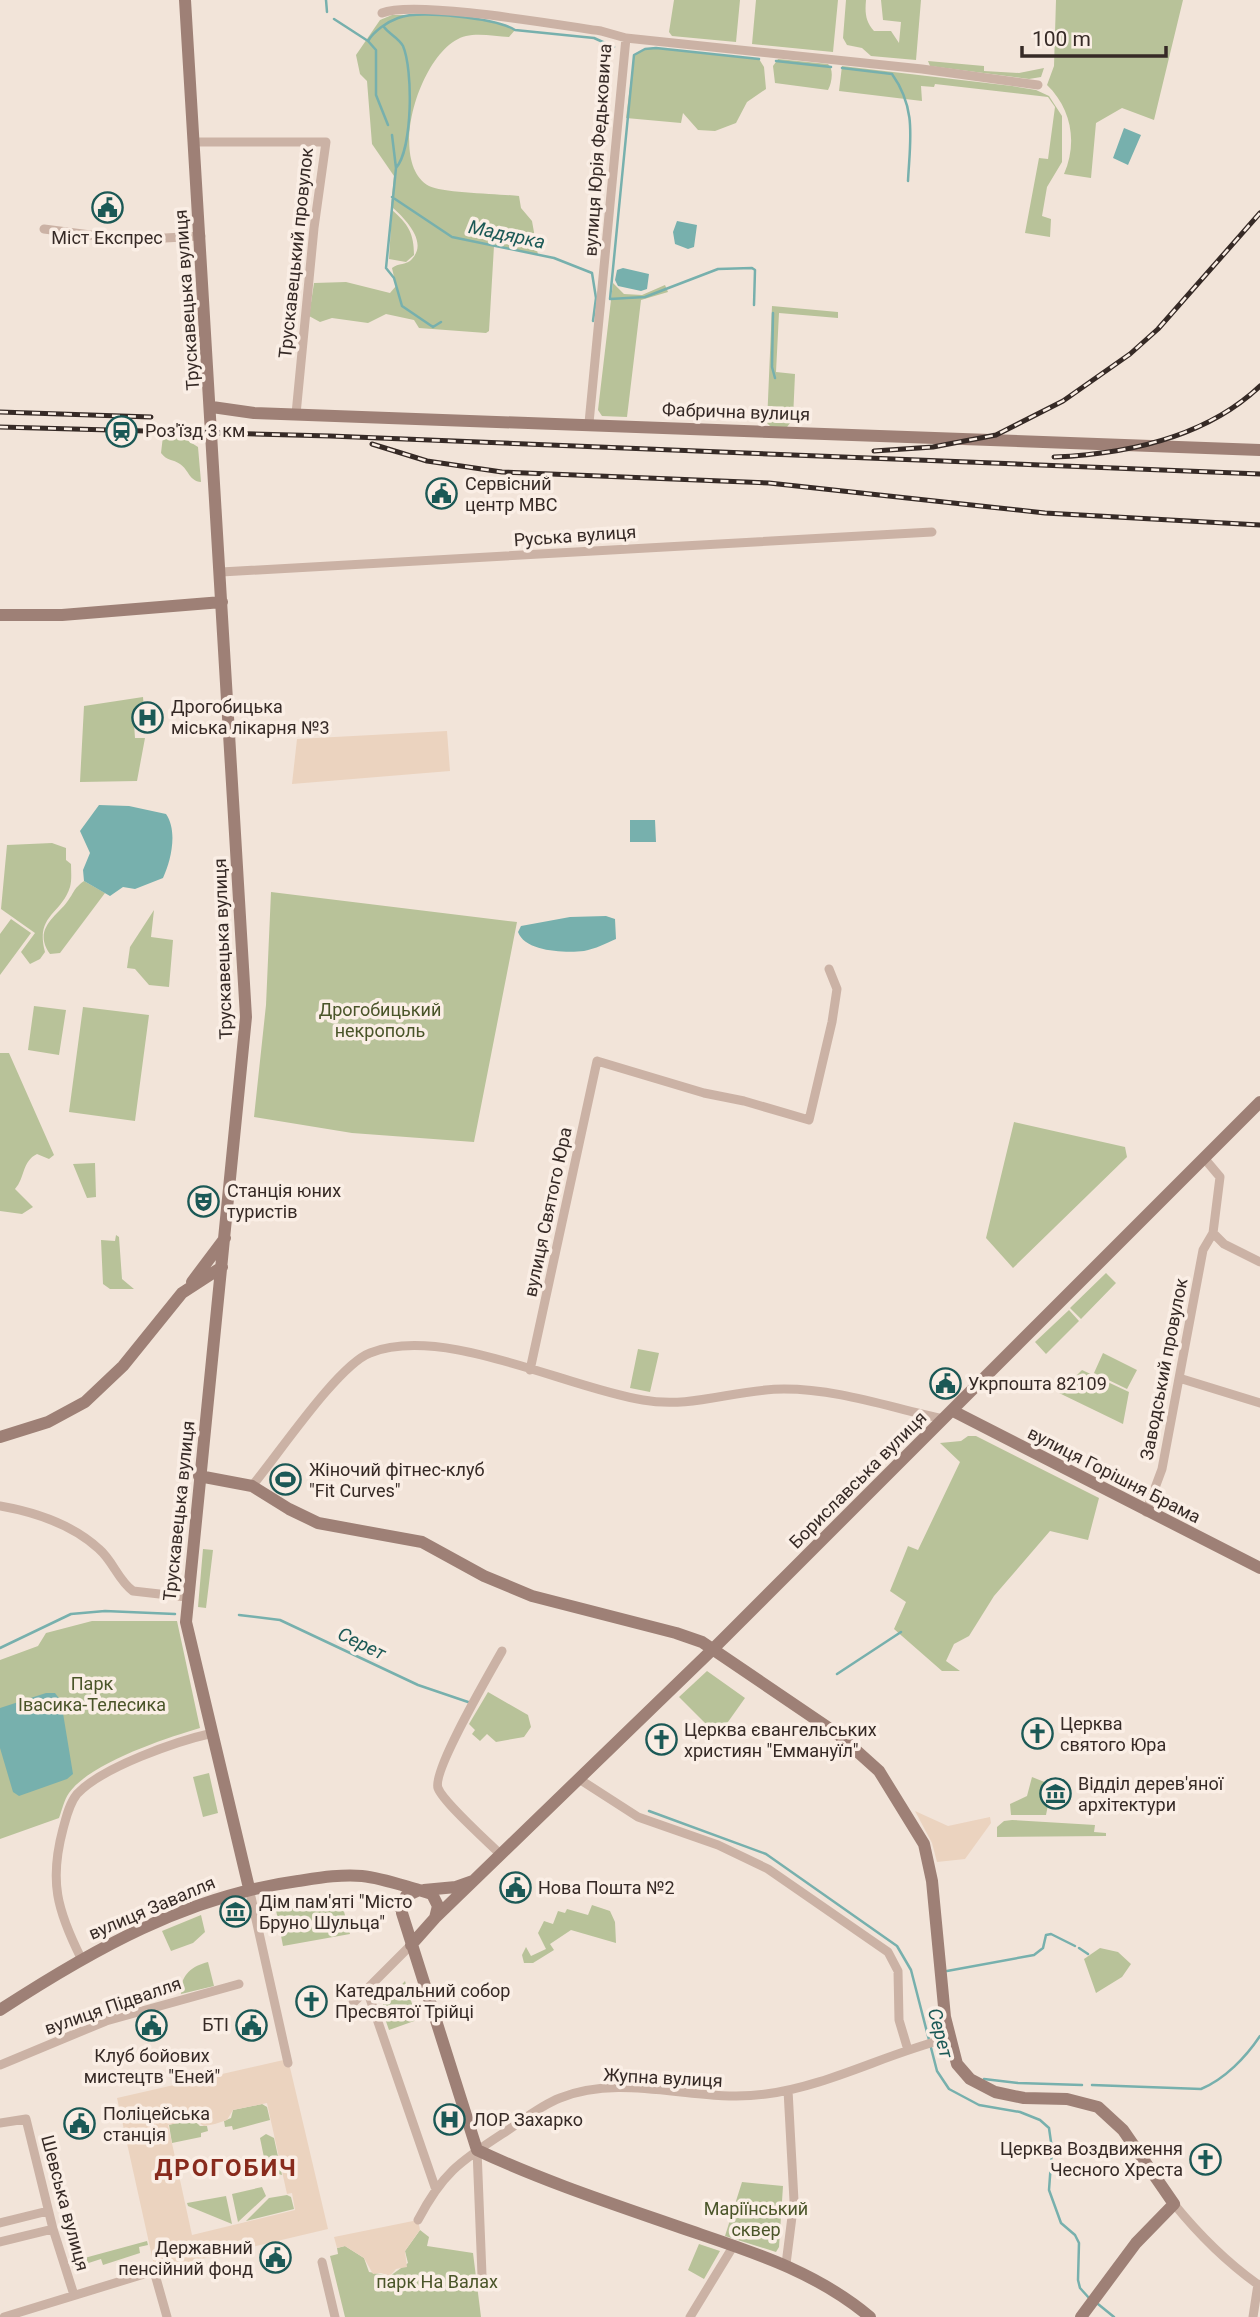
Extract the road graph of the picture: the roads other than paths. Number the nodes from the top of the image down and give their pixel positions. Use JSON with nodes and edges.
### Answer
{"nodes":[{"id":1,"x":185,"y":0,"type":"edge"},
{"id":2,"x":382,"y":13,"type":"dead end"},
{"id":3,"x":626,"y":38,"type":"junction"},
{"id":4,"x":1038,"y":85,"type":"dead end"},
{"id":5,"x":194,"y":142,"type":"junction"},
{"id":6,"x":44,"y":229,"type":"dead end"},
{"id":7,"x":201,"y":236,"type":"junction"},
{"id":8,"x":212,"y":407,"type":"junction"},
{"id":9,"x":296,"y":414,"type":"junction"},
{"id":10,"x":589,"y":424,"type":"junction"},
{"id":11,"x":1260,"y":450,"type":"edge"},
{"id":12,"x":932,"y":532,"type":"dead end"},
{"id":13,"x":221,"y":572,"type":"junction"},
{"id":14,"x":222,"y":602,"type":"junction"},
{"id":15,"x":0,"y":615,"type":"edge"},
{"id":16,"x":829,"y":968,"type":"dead end"},
{"id":17,"x":1260,"y":1102,"type":"edge"},
{"id":18,"x":1204,"y":1158,"type":"junction"},
{"id":19,"x":1213,"y":1233,"type":"junction"},
{"id":20,"x":225,"y":1238,"type":"junction"},
{"id":21,"x":1257,"y":1257,"type":"edge"},
{"id":22,"x":222,"y":1266,"type":"junction"},
{"id":23,"x":220,"y":1286,"type":"junction"},
{"id":24,"x":190,"y":1287,"type":"junction"},
{"id":25,"x":530,"y":1370,"type":"junction"},
{"id":26,"x":1179,"y":1378,"type":"junction"},
{"id":27,"x":1260,"y":1403,"type":"edge"},
{"id":28,"x":949,"y":1415,"type":"junction"},
{"id":29,"x":0,"y":1437,"type":"edge"},
{"id":30,"x":199,"y":1476,"type":"junction"},
{"id":31,"x":251,"y":1486,"type":"junction"},
{"id":32,"x":0,"y":1506,"type":"edge"},
{"id":33,"x":1146,"y":1512,"type":"junction"},
{"id":34,"x":1260,"y":1568,"type":"edge"},
{"id":35,"x":186,"y":1609,"type":"junction"},
{"id":36,"x":714,"y":1648,"type":"junction"},
{"id":37,"x":502,"y":1650,"type":"dead end"},
{"id":38,"x":213,"y":1732,"type":"junction"},
{"id":39,"x":579,"y":1779,"type":"junction"},
{"id":40,"x":501,"y":1855,"type":"junction"},
{"id":41,"x":379,"y":1880,"type":"junction"},
{"id":42,"x":477,"y":1880,"type":"junction"},
{"id":43,"x":249,"y":1888,"type":"junction"},
{"id":44,"x":422,"y":1890,"type":"junction"},
{"id":45,"x":402,"y":1911,"type":"junction"},
{"id":46,"x":434,"y":1920,"type":"junction"},
{"id":47,"x":411,"y":1945,"type":"junction"},
{"id":48,"x":81,"y":1958,"type":"junction"},
{"id":49,"x":239,"y":1984,"type":"dead end"},
{"id":50,"x":367,"y":1990,"type":"junction"},
{"id":51,"x":353,"y":2003,"type":"dead end"},
{"id":52,"x":0,"y":2010,"type":"edge"},
{"id":53,"x":942,"y":2039,"type":"junction"},
{"id":54,"x":908,"y":2050,"type":"junction"},
{"id":55,"x":288,"y":2063,"type":"dead end"},
{"id":56,"x":0,"y":2065,"type":"edge"},
{"id":57,"x":788,"y":2090,"type":"junction"},
{"id":58,"x":0,"y":2123,"type":"edge"},
{"id":59,"x":477,"y":2150,"type":"junction"},
{"id":60,"x":435,"y":2188,"type":"junction"},
{"id":61,"x":1174,"y":2204,"type":"junction"},
{"id":62,"x":48,"y":2211,"type":"junction"},
{"id":63,"x":418,"y":2220,"type":"dead end"},
{"id":64,"x":0,"y":2223,"type":"edge"},
{"id":65,"x":53,"y":2230,"type":"junction"},
{"id":66,"x":0,"y":2242,"type":"edge"},
{"id":67,"x":734,"y":2245,"type":"junction"},
{"id":68,"x":322,"y":2263,"type":"dead end"},
{"id":69,"x":786,"y":2264,"type":"junction"},
{"id":70,"x":482,"y":2275,"type":"dead end"},
{"id":71,"x":1259,"y":2285,"type":"edge"},
{"id":72,"x":74,"y":2295,"type":"junction"},
{"id":73,"x":1084,"y":2312,"type":"edge"},
{"id":74,"x":5,"y":2317,"type":"edge"},
{"id":75,"x":167,"y":2317,"type":"edge"},
{"id":76,"x":335,"y":2317,"type":"edge"},
{"id":77,"x":690,"y":2317,"type":"edge"},
{"id":78,"x":870,"y":2317,"type":"edge"},
{"id":79,"x":1253,"y":2317,"type":"edge"}],
"edges":[{"from":1,"to":5,"type":"street","name":"Трускавецька вулиця"},
{"from":2,"to":3,"type":"street","name":"вулиця Юрія Федьковича"},
{"from":3,"to":4,"type":"street"},
{"from":3,"to":10,"type":"street","name":"вулиця Юрія Федьковича"},
{"from":5,"to":7,"type":"street","name":"Трускавецька вулиця"},
{"from":5,"to":9,"type":"street","name":"Трускавецький провулок"},
{"from":6,"to":7,"type":"street"},
{"from":7,"to":8,"type":"street","name":"Трускавецька вулиця"},
{"from":8,"to":9,"type":"street","name":"Фабрична вулиця"},
{"from":8,"to":13,"type":"street","name":"Трускавецька вулиця"},
{"from":9,"to":10,"type":"street","name":"Фабрична вулиця"},
{"from":10,"to":11,"type":"street","name":"Фабрична вулиця"},
{"from":12,"to":13,"type":"street","name":"Руська вулиця"},
{"from":13,"to":14,"type":"street","name":"Трускавецька вулиця"},
{"from":14,"to":15,"type":"street"},
{"from":14,"to":20,"type":"street","name":"Трускавецька вулиця"},
{"from":16,"to":25,"type":"street","name":"вулиця Святого Юра"},
{"from":17,"to":18,"type":"street","name":"Бориславська вулиця"},
{"from":18,"to":19,"type":"street","name":"Заводський провулок"},
{"from":18,"to":28,"type":"street","name":"Бориславська вулиця"},
{"from":19,"to":21,"type":"street"},
{"from":19,"to":26,"type":"street","name":"Заводський провулок"},
{"from":20,"to":22,"type":"street","name":"Трускавецька вулиця"},
{"from":20,"to":24,"type":"street"},
{"from":22,"to":23,"type":"street","name":"Трускавецька вулиця"},
{"from":22,"to":24,"type":"street"},
{"from":23,"to":24,"type":"street"},
{"from":23,"to":30,"type":"street","name":"Трускавецька вулиця"},
{"from":24,"to":29,"type":"street"},
{"from":25,"to":28,"type":"street"},
{"from":25,"to":31,"type":"street"},
{"from":26,"to":27,"type":"street"},
{"from":26,"to":33,"type":"street","name":"Заводський провулок"},
{"from":28,"to":33,"type":"street","name":"вулиця Горішня Брама"},
{"from":28,"to":36,"type":"street","name":"Бориславська вулиця"},
{"from":30,"to":31,"type":"street"},
{"from":30,"to":35,"type":"street","name":"Трускавецька вулиця"},
{"from":31,"to":36,"type":"street"},
{"from":32,"to":35,"type":"street"},
{"from":33,"to":34,"type":"street","name":"вулиця Горішня Брама"},
{"from":35,"to":38,"type":"street","name":"Трускавецька вулиця"},
{"from":36,"to":39,"type":"street","name":"Бориславська вулиця"},
{"from":36,"to":53,"type":"street"},
{"from":37,"to":40,"type":"street"},
{"from":38,"to":43,"type":"street","name":"Трускавецька вулиця"},
{"from":38,"to":48,"type":"street"},
{"from":39,"to":40,"type":"street","name":"Бориславська вулиця"},
{"from":39,"to":54,"type":"street"},
{"from":40,"to":42,"type":"street","name":"Бориславська вулиця"},
{"from":41,"to":43,"type":"street","name":"вулиця Завалля"},
{"from":41,"to":44,"type":"street","name":"вулиця Завалля"},
{"from":41,"to":45,"type":"street"},
{"from":42,"to":44,"type":"street"},
{"from":42,"to":46,"type":"street","name":"Бориславська вулиця"},
{"from":43,"to":48,"type":"street","name":"вулиця Завалля"},
{"from":43,"to":55,"type":"street"},
{"from":44,"to":45,"type":"street"},
{"from":44,"to":46,"type":"street"},
{"from":45,"to":46,"type":"street"},
{"from":45,"to":47,"type":"street"},
{"from":46,"to":47,"type":"street","name":"Бориславська вулиця"},
{"from":47,"to":50,"type":"street"},
{"from":47,"to":59,"type":"street"},
{"from":48,"to":52,"type":"street","name":"вулиця Завалля"},
{"from":49,"to":56,"type":"street","name":"вулиця Підвалля"},
{"from":50,"to":51,"type":"street"},
{"from":50,"to":60,"type":"street"},
{"from":53,"to":54,"type":"street","name":"Жупна вулиця"},
{"from":53,"to":61,"type":"street"},
{"from":54,"to":57,"type":"street","name":"Жупна вулиця"},
{"from":57,"to":59,"type":"street","name":"Жупна вулиця"},
{"from":57,"to":69,"type":"street"},
{"from":58,"to":62,"type":"street","name":"Шевська вулиця"},
{"from":59,"to":60,"type":"street","name":"Жупна вулиця"},
{"from":59,"to":67,"type":"street"},
{"from":59,"to":70,"type":"street"},
{"from":60,"to":63,"type":"street","name":"Жупна вулиця"},
{"from":61,"to":71,"type":"street"},
{"from":61,"to":73,"type":"street"},
{"from":62,"to":64,"type":"street"},
{"from":62,"to":65,"type":"street","name":"Шевська вулиця"},
{"from":65,"to":66,"type":"street"},
{"from":65,"to":72,"type":"street","name":"Шевська вулиця"},
{"from":67,"to":69,"type":"street"},
{"from":67,"to":77,"type":"street"},
{"from":68,"to":76,"type":"street"},
{"from":69,"to":78,"type":"street"},
{"from":71,"to":79,"type":"street"},
{"from":72,"to":74,"type":"street"},
{"from":72,"to":75,"type":"street"}]}
